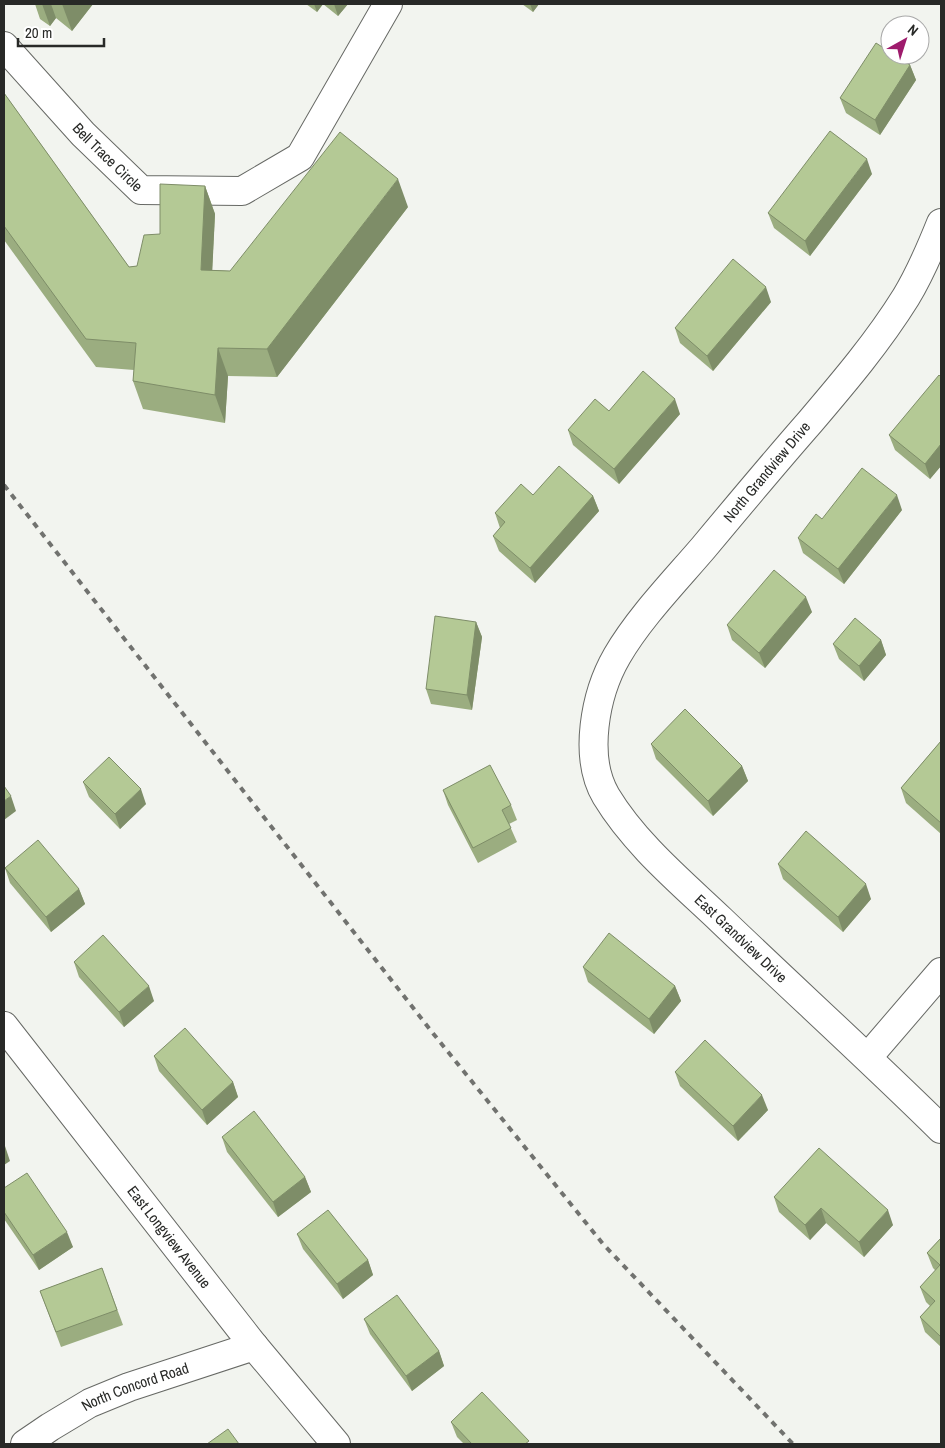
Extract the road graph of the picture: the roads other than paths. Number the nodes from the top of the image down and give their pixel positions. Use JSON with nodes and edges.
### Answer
{"nodes":[{"id":1,"x":388,"y":4,"type":"edge"},
{"id":2,"x":4,"y":46,"type":"edge"},
{"id":3,"x":941,"y":223,"type":"edge"},
{"id":4,"x":596,"y":720,"type":"joint"},
{"id":5,"x":941,"y":972,"type":"edge"},
{"id":6,"x":4,"y":1026,"type":"edge"},
{"id":7,"x":868,"y":1058,"type":"junction"},
{"id":8,"x":941,"y":1129,"type":"edge"},
{"id":9,"x":254,"y":1346,"type":"junction"},
{"id":10,"x":25,"y":1444,"type":"edge"},
{"id":11,"x":336,"y":1444,"type":"edge"}],
"edges":[{"from":1,"to":2,"type":"street","name":"Bell Trace Circle"},
{"from":3,"to":4,"type":"street","name":"North Grandview Drive"},
{"from":4,"to":7,"type":"street","name":"East Grandview Drive"},
{"from":5,"to":7,"type":"street"},
{"from":6,"to":9,"type":"street","name":"East Longview Avenue"},
{"from":7,"to":8,"type":"street","name":"East Grandview Drive"},
{"from":9,"to":10,"type":"street","name":"North Concord Road"},
{"from":9,"to":11,"type":"street","name":"East Longview Avenue"}]}
